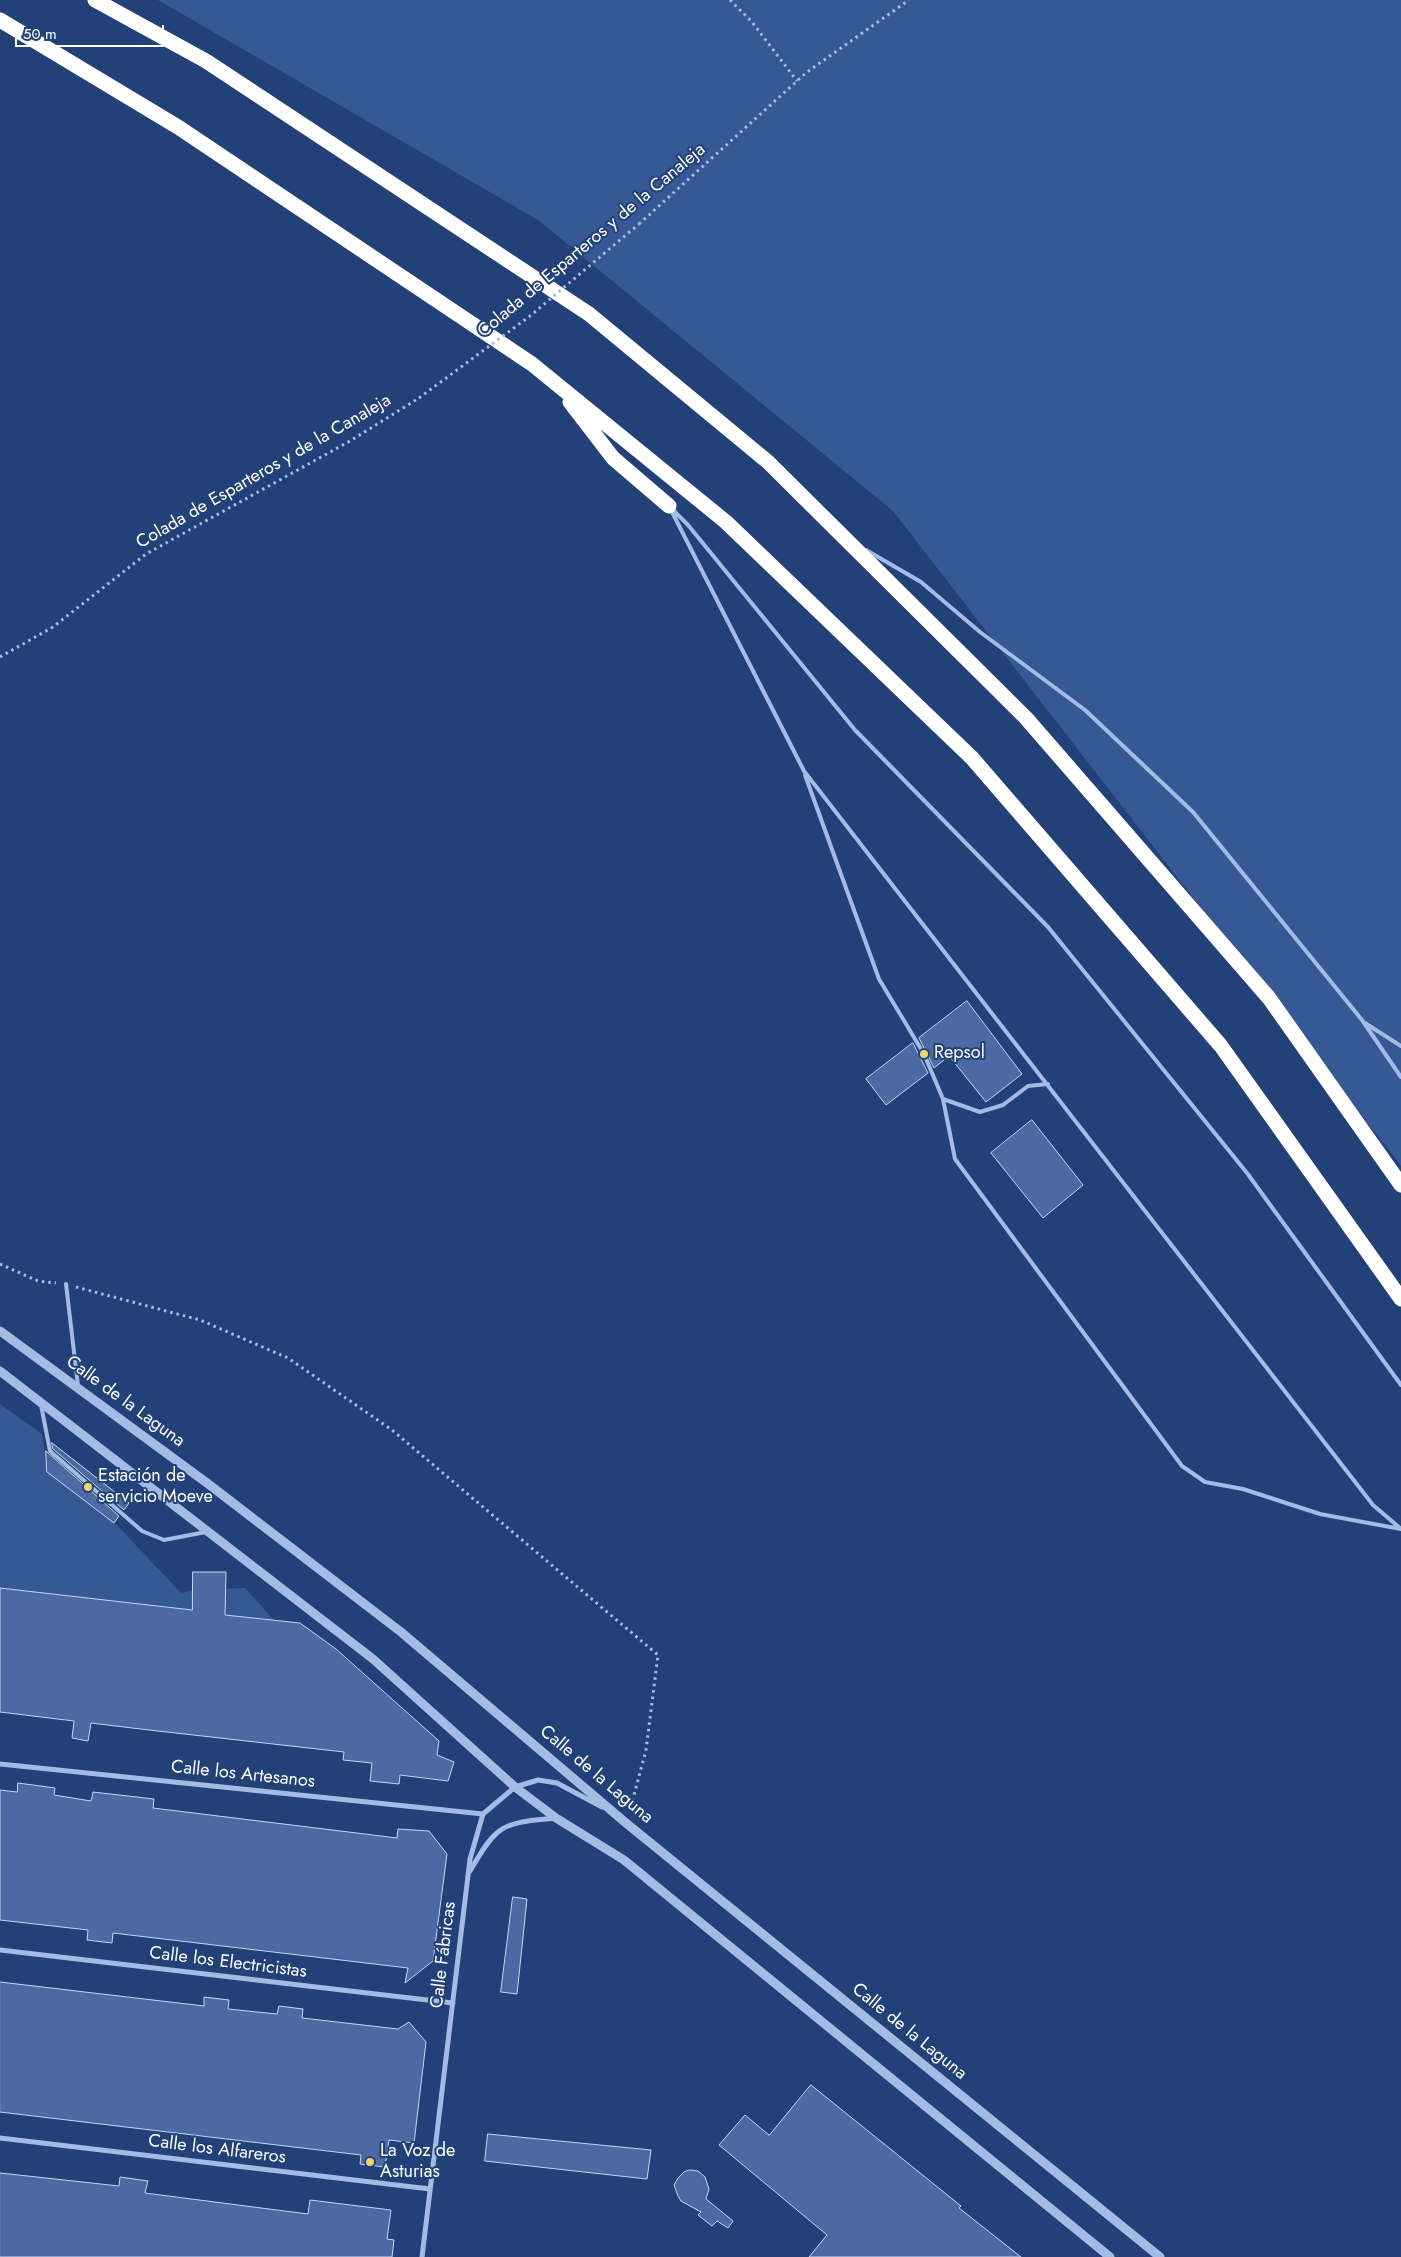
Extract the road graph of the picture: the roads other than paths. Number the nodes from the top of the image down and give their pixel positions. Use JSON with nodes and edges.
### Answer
{"nodes":[{"id":1,"x":95,"y":0,"type":"edge"},
{"id":2,"x":0,"y":20,"type":"edge"},
{"id":3,"x":554,"y":381,"type":"junction"},
{"id":4,"x":669,"y":506,"type":"junction"},
{"id":5,"x":844,"y":537,"type":"junction"},
{"id":6,"x":804,"y":771,"type":"junction"},
{"id":7,"x":1362,"y":1020,"type":"junction"},
{"id":8,"x":1401,"y":1046,"type":"edge"},
{"id":9,"x":1401,"y":1077,"type":"edge"},
{"id":10,"x":1048,"y":1084,"type":"junction"},
{"id":11,"x":943,"y":1100,"type":"junction"},
{"id":12,"x":1401,"y":1185,"type":"edge"},
{"id":13,"x":66,"y":1284,"type":"road end"},
{"id":14,"x":1401,"y":1299,"type":"edge"},
{"id":15,"x":0,"y":1331,"type":"edge"},
{"id":16,"x":0,"y":1371,"type":"edge"},
{"id":17,"x":0,"y":1375,"type":"edge"},
{"id":18,"x":16,"y":1384,"type":"junction"},
{"id":19,"x":1401,"y":1385,"type":"edge"},
{"id":20,"x":78,"y":1387,"type":"junction"},
{"id":21,"x":41,"y":1403,"type":"junction"},
{"id":22,"x":1401,"y":1529,"type":"edge"},
{"id":23,"x":208,"y":1532,"type":"junction"},
{"id":24,"x":0,"y":1764,"type":"edge"},
{"id":25,"x":515,"y":1787,"type":"junction"},
{"id":26,"x":483,"y":1814,"type":"junction"},
{"id":27,"x":556,"y":1818,"type":"junction"},
{"id":28,"x":623,"y":1820,"type":"junction"},
{"id":29,"x":468,"y":1873,"type":"junction"},
{"id":30,"x":0,"y":1950,"type":"edge"},
{"id":31,"x":453,"y":2003,"type":"junction"},
{"id":32,"x":0,"y":2138,"type":"edge"},
{"id":33,"x":430,"y":2189,"type":"junction"},
{"id":34,"x":422,"y":2257,"type":"edge"},
{"id":35,"x":1110,"y":2257,"type":"edge"},
{"id":36,"x":1160,"y":2257,"type":"edge"}],
"edges":[{"from":1,"to":5,"type":"highway"},
{"from":2,"to":3,"type":"highway"},
{"from":3,"to":4,"type":"highway"},
{"from":3,"to":14,"type":"highway"},
{"from":4,"to":6,"type":"lane"},
{"from":4,"to":19,"type":"lane"},
{"from":5,"to":7,"type":"lane"},
{"from":5,"to":12,"type":"highway"},
{"from":6,"to":10,"type":"lane"},
{"from":6,"to":11,"type":"lane"},
{"from":7,"to":8,"type":"lane"},
{"from":7,"to":9,"type":"lane"},
{"from":10,"to":11,"type":"lane"},
{"from":10,"to":22,"type":"lane"},
{"from":11,"to":22,"type":"lane"},
{"from":13,"to":20,"type":"lane"},
{"from":15,"to":20,"type":"street","name":"Calle de la Laguna"},
{"from":16,"to":18,"type":"street"},
{"from":17,"to":18,"type":"street"},
{"from":18,"to":21,"type":"street"},
{"from":20,"to":28,"type":"street","name":"Calle de la Laguna"},
{"from":21,"to":23,"type":"street"},
{"from":21,"to":23,"type":"lane"},
{"from":23,"to":25,"type":"street"},
{"from":24,"to":26,"type":"street","name":"Calle los Artesanos"},
{"from":25,"to":26,"type":"street"},
{"from":25,"to":27,"type":"street"},
{"from":25,"to":28,"type":"street"},
{"from":26,"to":29,"type":"street","name":"Calle Fábricas"},
{"from":27,"to":29,"type":"street"},
{"from":27,"to":35,"type":"street"},
{"from":28,"to":36,"type":"street","name":"Calle de la Laguna"},
{"from":29,"to":31,"type":"street","name":"Calle Fábricas"},
{"from":30,"to":31,"type":"street","name":"Calle los Electricistas"},
{"from":31,"to":33,"type":"street","name":"Calle Fábricas"},
{"from":32,"to":33,"type":"street","name":"Calle los Alfareros"},
{"from":33,"to":34,"type":"street","name":"Calle Fábricas"}]}
